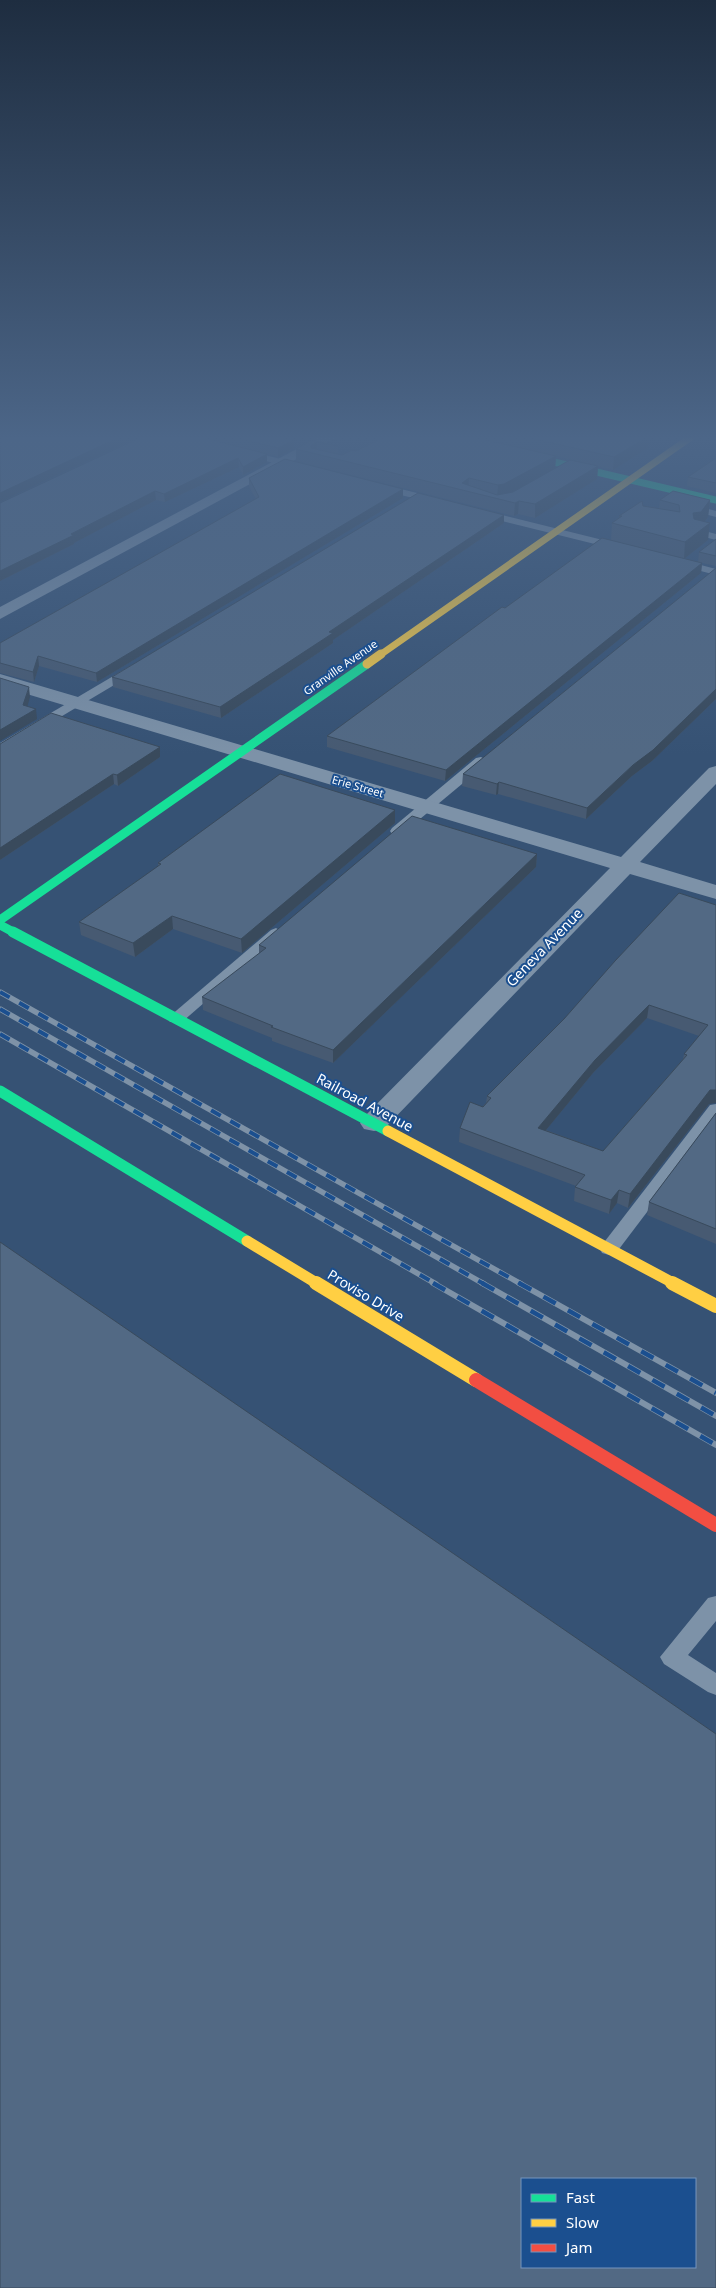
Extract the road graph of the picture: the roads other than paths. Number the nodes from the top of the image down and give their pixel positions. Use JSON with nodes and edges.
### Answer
{"nodes":[{"id":1,"x":134,"y":542,"type":"edge"},
{"id":2,"x":543,"y":542,"type":"edge"},
{"id":3,"x":597,"y":542,"type":"edge"},
{"id":4,"x":708,"y":547,"type":"edge"},
{"id":5,"x":630,"y":550,"type":"edge"},
{"id":6,"x":667,"y":560,"type":"edge"},
{"id":7,"x":686,"y":564,"type":"junction"},
{"id":8,"x":714,"y":572,"type":"edge"},
{"id":9,"x":698,"y":584,"type":"edge"},
{"id":10,"x":0,"y":614,"type":"edge"},
{"id":11,"x":144,"y":661,"type":"edge"},
{"id":12,"x":0,"y":680,"type":"edge"},
{"id":13,"x":76,"y":703,"type":"junction"},
{"id":14,"x":0,"y":749,"type":"edge"},
{"id":15,"x":494,"y":750,"type":"edge"},
{"id":16,"x":241,"y":751,"type":"junction"},
{"id":17,"x":716,"y":772,"type":"edge"},
{"id":18,"x":426,"y":806,"type":"junction"},
{"id":19,"x":385,"y":842,"type":"edge"},
{"id":20,"x":624,"y":865,"type":"junction"},
{"id":21,"x":716,"y":892,"type":"edge"},
{"id":22,"x":0,"y":920,"type":"edge"},
{"id":23,"x":288,"y":924,"type":"edge"},
{"id":24,"x":0,"y":925,"type":"edge"},
{"id":25,"x":176,"y":1019,"type":"junction"},
{"id":26,"x":0,"y":1091,"type":"edge"},
{"id":27,"x":716,"y":1109,"type":"edge"},
{"id":28,"x":374,"y":1123,"type":"junction"},
{"id":29,"x":609,"y":1249,"type":"junction"},
{"id":30,"x":716,"y":1306,"type":"edge"},
{"id":31,"x":716,"y":1525,"type":"edge"},
{"id":32,"x":716,"y":1605,"type":"edge"},
{"id":33,"x":716,"y":1685,"type":"edge"}],
"edges":[{"from":1,"to":10,"type":"street"},
{"from":2,"to":16,"type":"street","name":"Granville Avenue"},
{"from":3,"to":5,"type":"lane"},
{"from":4,"to":7,"type":"lane"},
{"from":6,"to":7,"type":"lane"},
{"from":7,"to":8,"type":"lane"},
{"from":8,"to":9,"type":"lane"},
{"from":11,"to":13,"type":"lane"},
{"from":12,"to":13,"type":"street","name":"Erie Street"},
{"from":13,"to":14,"type":"lane"},
{"from":13,"to":16,"type":"street","name":"Erie Street"},
{"from":15,"to":18,"type":"lane"},
{"from":16,"to":18,"type":"street","name":"Erie Street"},
{"from":16,"to":22,"type":"street","name":"Granville Avenue"},
{"from":17,"to":20,"type":"street","name":"Geneva Avenue"},
{"from":18,"to":19,"type":"lane"},
{"from":18,"to":20,"type":"street","name":"Erie Street"},
{"from":20,"to":21,"type":"street","name":"Erie Street"},
{"from":20,"to":28,"type":"street","name":"Geneva Avenue"},
{"from":23,"to":25,"type":"lane"},
{"from":24,"to":25,"type":"street","name":"Railroad Avenue"},
{"from":25,"to":28,"type":"street","name":"Railroad Avenue"},
{"from":26,"to":31,"type":"street","name":"Proviso Drive"},
{"from":27,"to":29,"type":"lane"},
{"from":28,"to":29,"type":"street","name":"Railroad Avenue"},
{"from":29,"to":30,"type":"street","name":"Railroad Avenue"},
{"from":32,"to":33,"type":"lane"}]}
